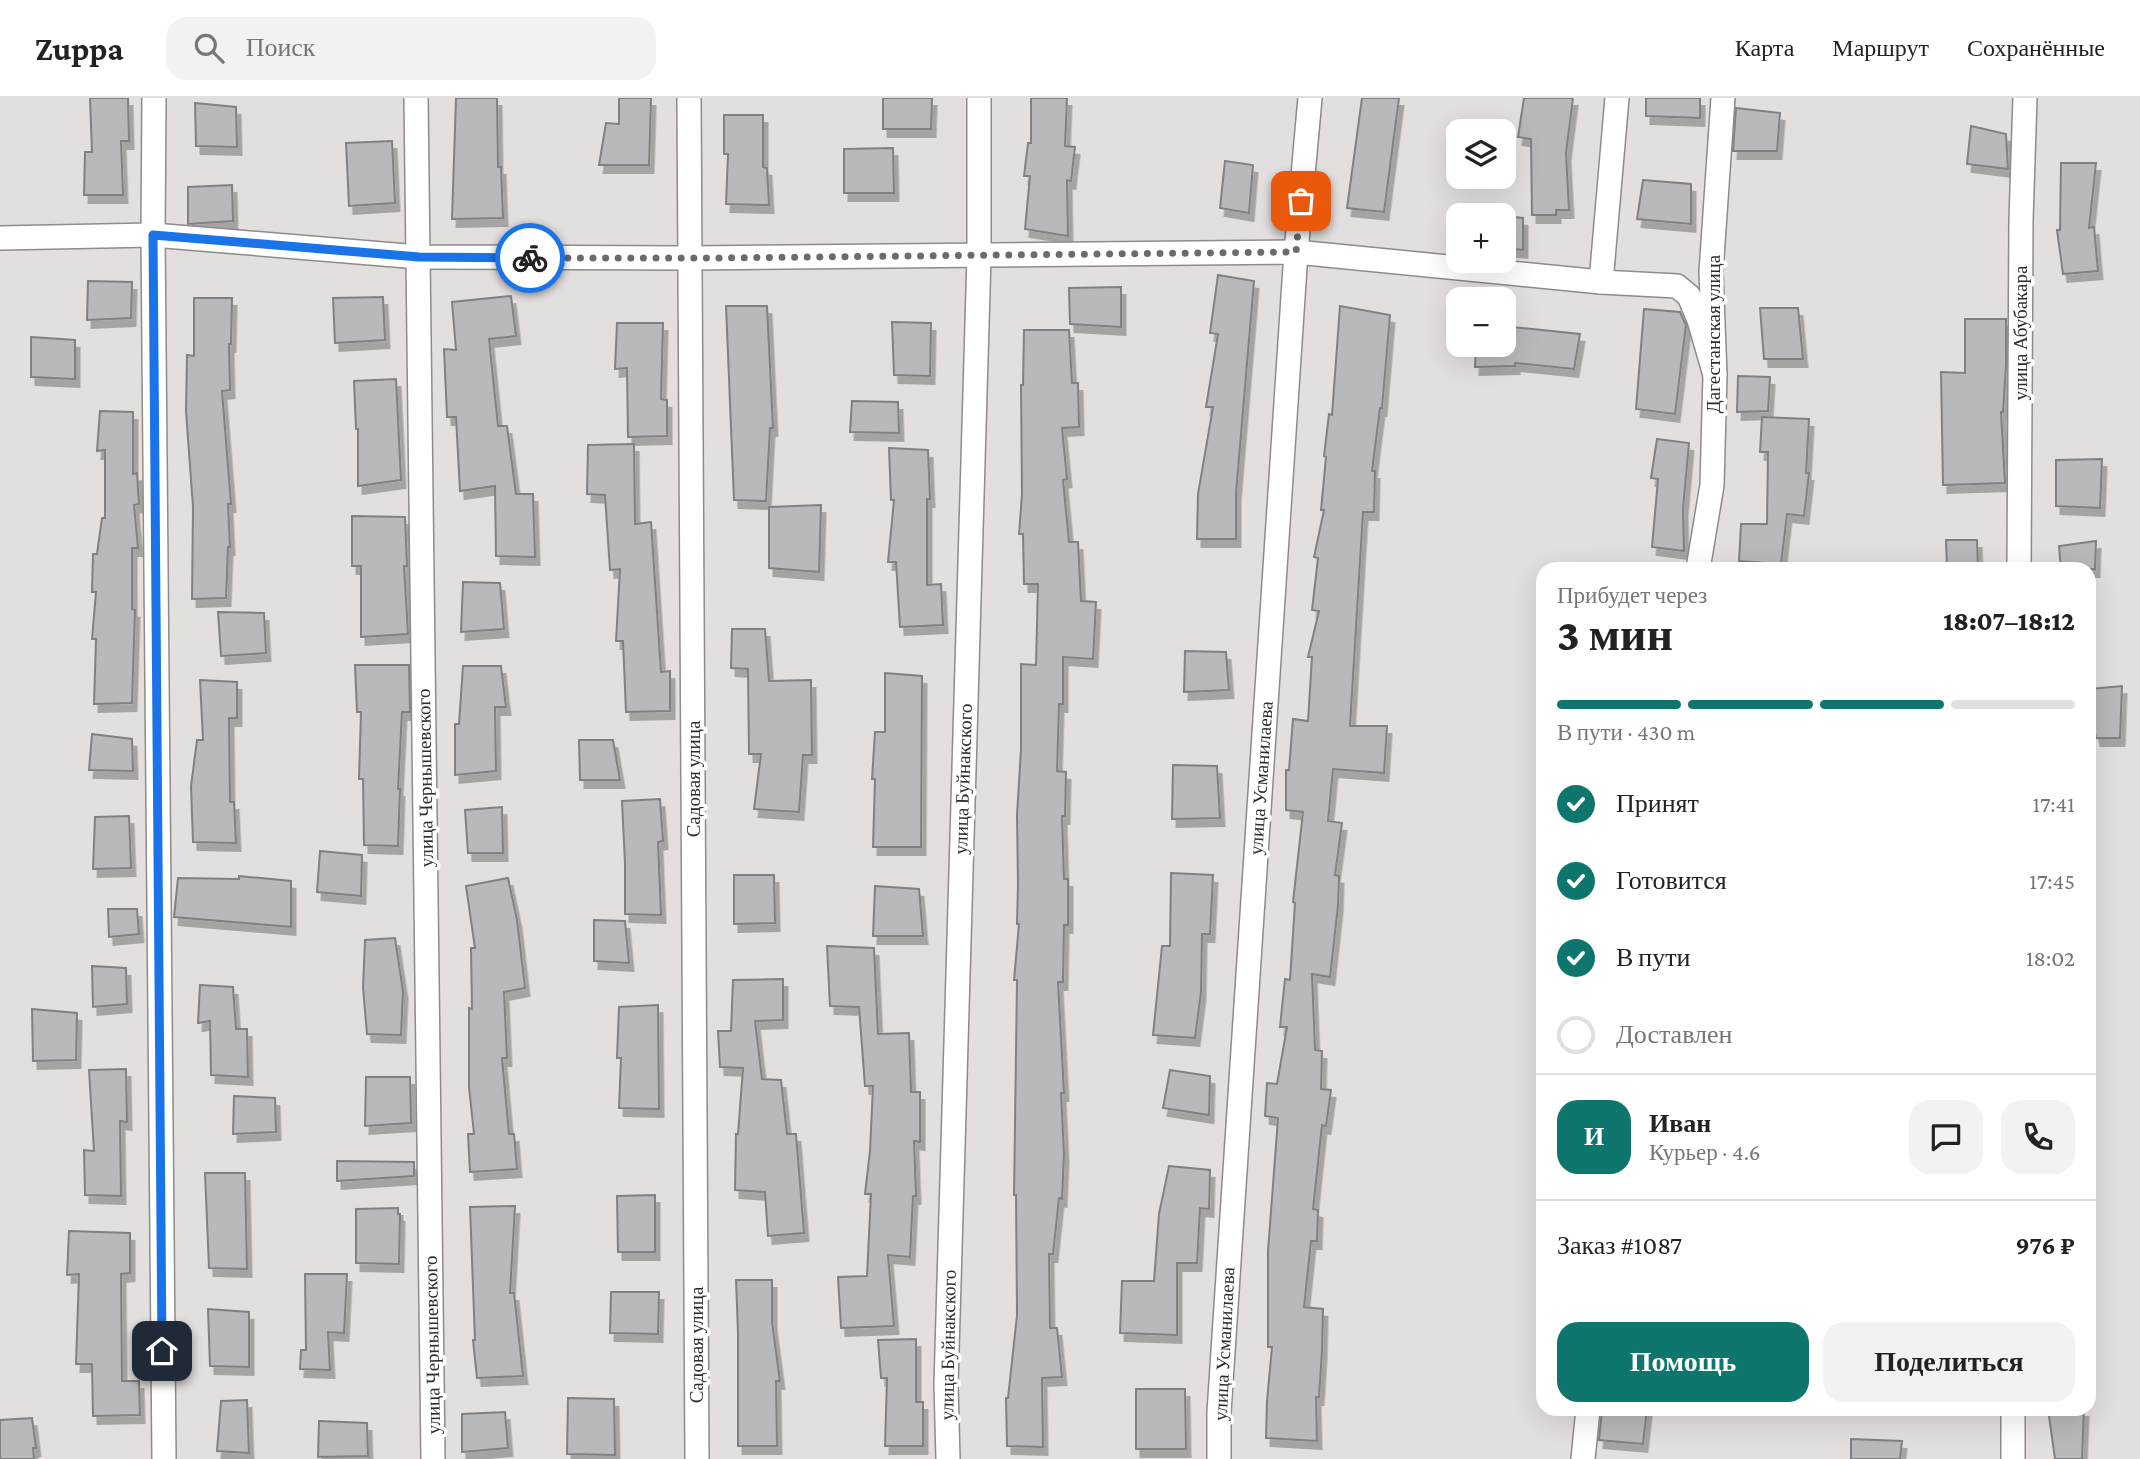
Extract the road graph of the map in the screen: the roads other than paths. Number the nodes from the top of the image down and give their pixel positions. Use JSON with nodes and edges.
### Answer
{"nodes":[{"id":1,"x":154,"y":98,"type":"edge"},
{"id":2,"x":416,"y":98,"type":"edge"},
{"id":3,"x":689,"y":98,"type":"edge"},
{"id":4,"x":979,"y":98,"type":"edge"},
{"id":5,"x":1310,"y":98,"type":"edge"},
{"id":6,"x":1617,"y":98,"type":"edge"},
{"id":7,"x":1723,"y":98,"type":"edge"},
{"id":8,"x":2025,"y":98,"type":"edge"},
{"id":9,"x":153,"y":235,"type":"junction"},
{"id":10,"x":0,"y":238,"type":"edge"},
{"id":11,"x":1296,"y":252,"type":"junction"},
{"id":12,"x":979,"y":256,"type":"junction"},
{"id":13,"x":419,"y":257,"type":"junction"},
{"id":14,"x":690,"y":258,"type":"junction"},
{"id":15,"x":1601,"y":282,"type":"junction"},
{"id":16,"x":1715,"y":376,"type":"junction"},
{"id":17,"x":1699,"y":562,"type":"edge"},
{"id":18,"x":2019,"y":562,"type":"edge"},
{"id":19,"x":1587,"y":1416,"type":"edge"},
{"id":20,"x":2014,"y":1416,"type":"edge"},
{"id":21,"x":164,"y":1459,"type":"edge"},
{"id":22,"x":433,"y":1459,"type":"edge"},
{"id":23,"x":697,"y":1459,"type":"edge"},
{"id":24,"x":948,"y":1459,"type":"edge"},
{"id":25,"x":1219,"y":1459,"type":"edge"},
{"id":26,"x":1583,"y":1459,"type":"edge"},
{"id":27,"x":2013,"y":1459,"type":"edge"}],
"edges":[{"from":1,"to":9,"type":"street"},
{"from":2,"to":13,"type":"street","name":"улица Чернышевского"},
{"from":3,"to":14,"type":"street","name":"Садовая улица"},
{"from":4,"to":12,"type":"street","name":"улица Буйнакского"},
{"from":5,"to":11,"type":"street","name":"улица Усманилаева"},
{"from":6,"to":15,"type":"street"},
{"from":7,"to":16,"type":"street","name":"Дагестанская улица"},
{"from":8,"to":18,"type":"street","name":"улица Абубакара"},
{"from":9,"to":10,"type":"street"},
{"from":9,"to":13,"type":"street"},
{"from":9,"to":21,"type":"street"},
{"from":11,"to":12,"type":"street"},
{"from":11,"to":15,"type":"street"},
{"from":11,"to":25,"type":"street","name":"улица Усманилаева"},
{"from":12,"to":14,"type":"street"},
{"from":12,"to":24,"type":"street","name":"улица Буйнакского"},
{"from":13,"to":14,"type":"street"},
{"from":13,"to":22,"type":"street","name":"улица Чернышевского"},
{"from":14,"to":23,"type":"street","name":"Садовая улица"},
{"from":15,"to":16,"type":"street"},
{"from":16,"to":17,"type":"street","name":"Дагестанская улица"},
{"from":19,"to":26,"type":"street"},
{"from":20,"to":27,"type":"street"}]}
